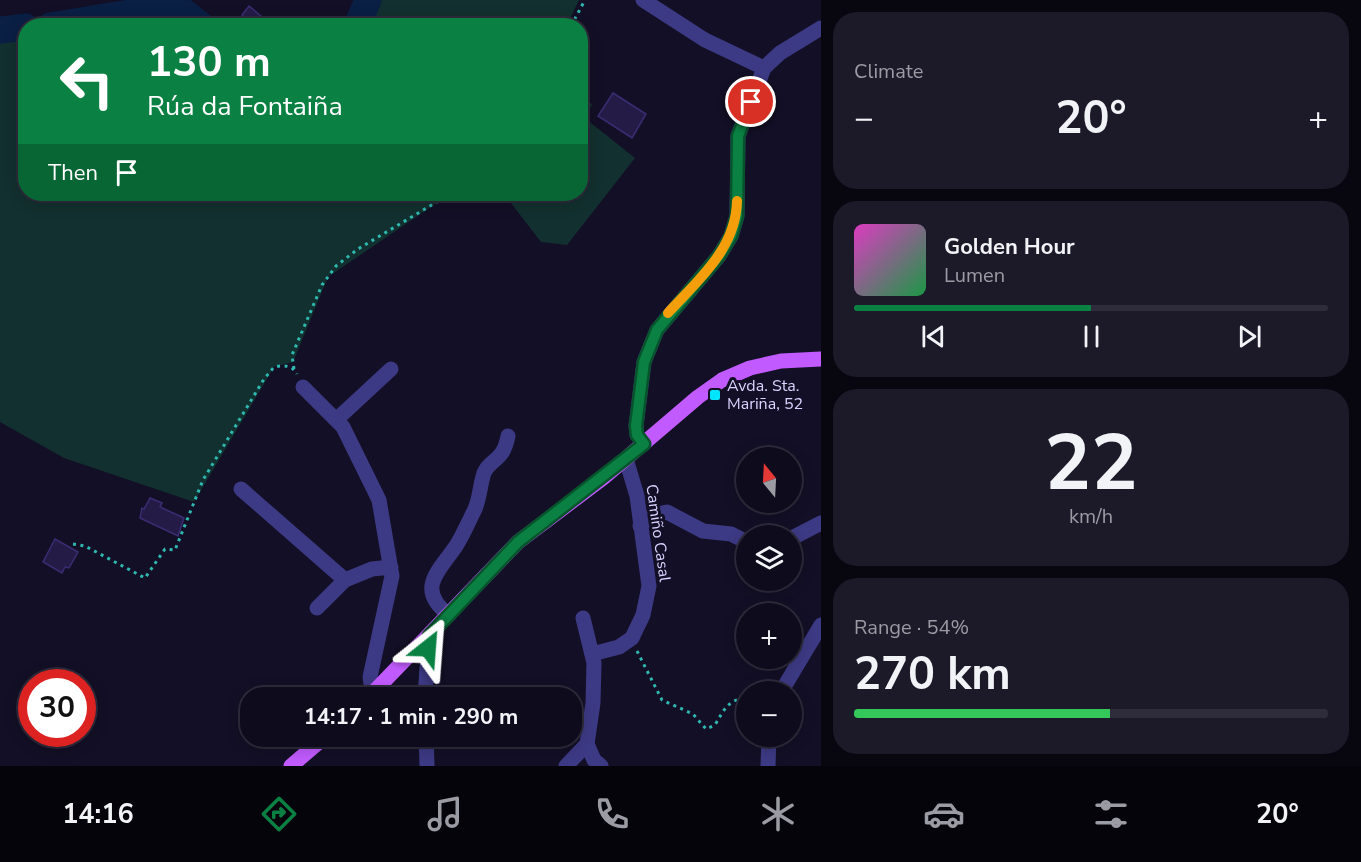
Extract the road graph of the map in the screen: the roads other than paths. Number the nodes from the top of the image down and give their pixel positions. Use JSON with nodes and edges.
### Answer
{"nodes":[{"id":1,"x":650,"y":2,"type":"edge"},
{"id":2,"x":821,"y":28,"type":"edge"},
{"id":3,"x":764,"y":68,"type":"junction"},
{"id":4,"x":821,"y":359,"type":"edge"},
{"id":5,"x":391,"y":369,"type":"dead end"},
{"id":6,"x":303,"y":387,"type":"road end"},
{"id":7,"x":336,"y":420,"type":"junction"},
{"id":8,"x":508,"y":436,"type":"dead end"},
{"id":9,"x":644,"y":444,"type":"junction"},
{"id":10,"x":626,"y":459,"type":"junction"},
{"id":11,"x":241,"y":489,"type":"dead end"},
{"id":12,"x":821,"y":523,"type":"edge"},
{"id":13,"x":640,"y":526,"type":"junction"},
{"id":14,"x":802,"y":533,"type":"edge"},
{"id":15,"x":736,"y":536,"type":"edge"},
{"id":16,"x":391,"y":567,"type":"junction"},
{"id":17,"x":345,"y":580,"type":"junction"},
{"id":18,"x":317,"y":608,"type":"dead end"},
{"id":19,"x":449,"y":615,"type":"junction"},
{"id":20,"x":583,"y":618,"type":"dead end"},
{"id":21,"x":821,"y":625,"type":"edge"},
{"id":22,"x":429,"y":636,"type":"junction"},
{"id":23,"x":592,"y":654,"type":"junction"},
{"id":24,"x":788,"y":681,"type":"edge"},
{"id":25,"x":371,"y":687,"type":"edge"},
{"id":26,"x":379,"y":687,"type":"edge"},
{"id":27,"x":426,"y":687,"type":"edge"},
{"id":28,"x":587,"y":744,"type":"junction"},
{"id":29,"x":313,"y":747,"type":"edge"},
{"id":30,"x":426,"y":747,"type":"edge"},
{"id":31,"x":769,"y":747,"type":"edge"},
{"id":32,"x":291,"y":766,"type":"edge"},
{"id":33,"x":427,"y":766,"type":"edge"},
{"id":34,"x":566,"y":766,"type":"edge"},
{"id":35,"x":601,"y":766,"type":"edge"},
{"id":36,"x":768,"y":766,"type":"edge"}],
"edges":[{"from":1,"to":3,"type":"street"},
{"from":2,"to":3,"type":"street"},
{"from":3,"to":9,"type":"street"},
{"from":4,"to":9,"type":"main road"},
{"from":5,"to":7,"type":"street"},
{"from":6,"to":7,"type":"street"},
{"from":7,"to":16,"type":"street"},
{"from":8,"to":19,"type":"street"},
{"from":9,"to":10,"type":"main road"},
{"from":10,"to":13,"type":"street","name":"Camiño Casal"},
{"from":10,"to":19,"type":"main road"},
{"from":11,"to":17,"type":"street"},
{"from":12,"to":14,"type":"street"},
{"from":13,"to":15,"type":"street"},
{"from":13,"to":23,"type":"street","name":"Camiño Casal"},
{"from":16,"to":17,"type":"street"},
{"from":16,"to":25,"type":"street"},
{"from":17,"to":18,"type":"street"},
{"from":19,"to":22,"type":"main road"},
{"from":20,"to":23,"type":"street"},
{"from":21,"to":24,"type":"street"},
{"from":22,"to":26,"type":"main road"},
{"from":22,"to":27,"type":"street"},
{"from":23,"to":28,"type":"street"},
{"from":28,"to":34,"type":"street"},
{"from":28,"to":35,"type":"street"},
{"from":29,"to":32,"type":"main road"},
{"from":30,"to":33,"type":"street"},
{"from":31,"to":36,"type":"street"}]}
